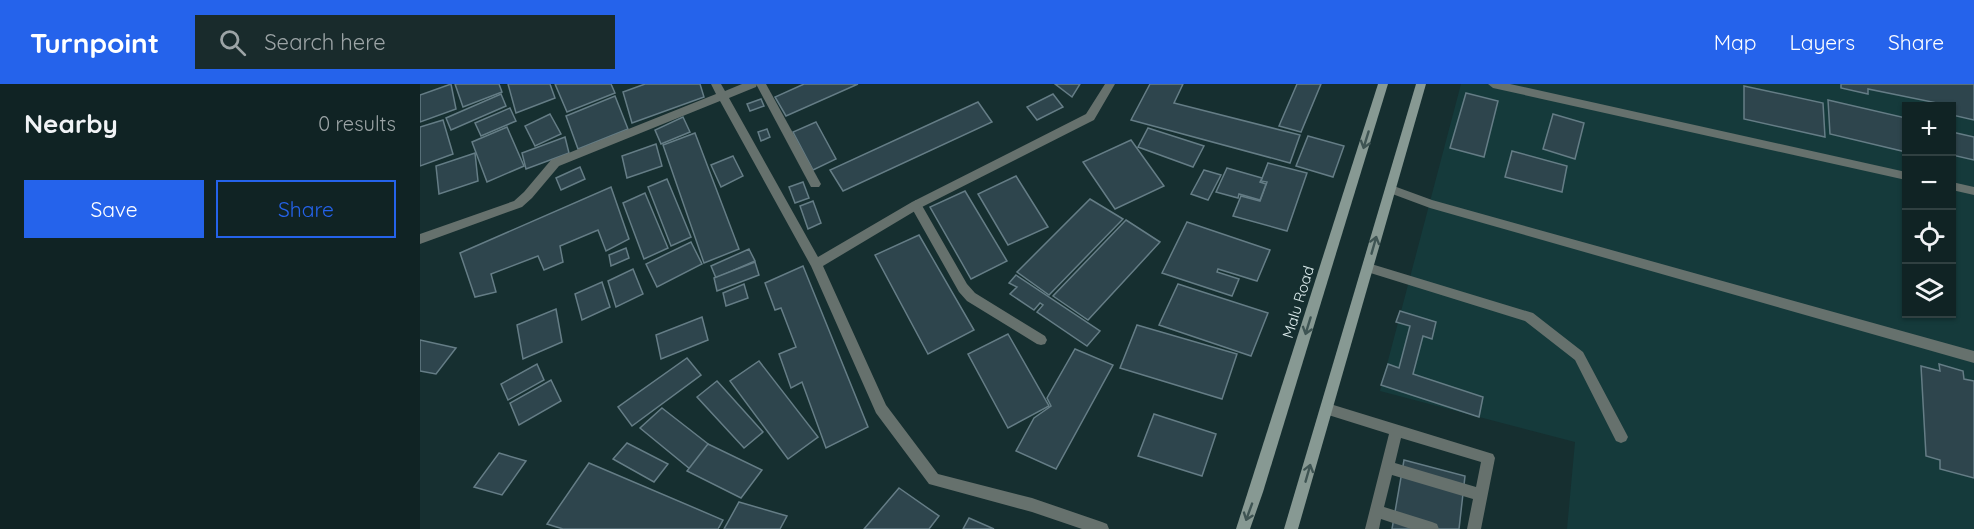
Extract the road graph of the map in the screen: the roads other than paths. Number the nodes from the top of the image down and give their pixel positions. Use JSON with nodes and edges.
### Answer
{"nodes":[{"id":1,"x":752,"y":84,"type":"edge"},
{"id":2,"x":761,"y":84,"type":"edge"},
{"id":3,"x":1110,"y":84,"type":"edge"},
{"id":4,"x":1383,"y":84,"type":"edge"},
{"id":5,"x":1421,"y":84,"type":"edge"},
{"id":6,"x":1493,"y":84,"type":"edge"},
{"id":7,"x":719,"y":90,"type":"edge"},
{"id":8,"x":1902,"y":175,"type":"edge"},
{"id":9,"x":815,"y":184,"type":"dead end"},
{"id":10,"x":1956,"y":187,"type":"edge"},
{"id":11,"x":1391,"y":189,"type":"junction"},
{"id":12,"x":1974,"y":191,"type":"edge"},
{"id":13,"x":916,"y":205,"type":"junction"},
{"id":14,"x":420,"y":239,"type":"edge"},
{"id":15,"x":816,"y":264,"type":"junction"},
{"id":16,"x":1368,"y":267,"type":"junction"},
{"id":17,"x":1041,"y":340,"type":"dead end"},
{"id":18,"x":1974,"y":357,"type":"edge"},
{"id":19,"x":1327,"y":409,"type":"junction"},
{"id":20,"x":1396,"y":430,"type":"junction"},
{"id":21,"x":1621,"y":437,"type":"dead end"},
{"id":22,"x":1387,"y":467,"type":"junction"},
{"id":23,"x":1481,"y":495,"type":"junction"},
{"id":24,"x":1376,"y":511,"type":"junction"},
{"id":25,"x":1102,"y":529,"type":"edge"},
{"id":26,"x":1243,"y":529,"type":"edge"},
{"id":27,"x":1291,"y":529,"type":"edge"},
{"id":28,"x":1372,"y":529,"type":"edge"},
{"id":29,"x":1432,"y":529,"type":"edge"},
{"id":30,"x":1474,"y":529,"type":"edge"}],
"edges":[{"from":1,"to":7,"type":"street"},
{"from":2,"to":9,"type":"street"},
{"from":3,"to":13,"type":"street"},
{"from":4,"to":26,"type":"main road","name":"Malu Road","one_way":true},
{"from":5,"to":11,"type":"main road"},
{"from":6,"to":8,"type":"street"},
{"from":7,"to":14,"type":"street"},
{"from":7,"to":15,"type":"street"},
{"from":10,"to":12,"type":"street"},
{"from":16,"to":11,"type":"main road","one_way":true},
{"from":11,"to":18,"type":"street"},
{"from":13,"to":15,"type":"street"},
{"from":13,"to":17,"type":"street"},
{"from":15,"to":25,"type":"street"},
{"from":16,"to":19,"type":"main road"},
{"from":16,"to":21,"type":"street"},
{"from":19,"to":20,"type":"street"},
{"from":27,"to":19,"type":"main road","one_way":true},
{"from":20,"to":22,"type":"street"},
{"from":20,"to":23,"type":"street"},
{"from":22,"to":23,"type":"street"},
{"from":22,"to":24,"type":"street"},
{"from":23,"to":30,"type":"street"},
{"from":24,"to":28,"type":"street"},
{"from":24,"to":29,"type":"street"}]}
